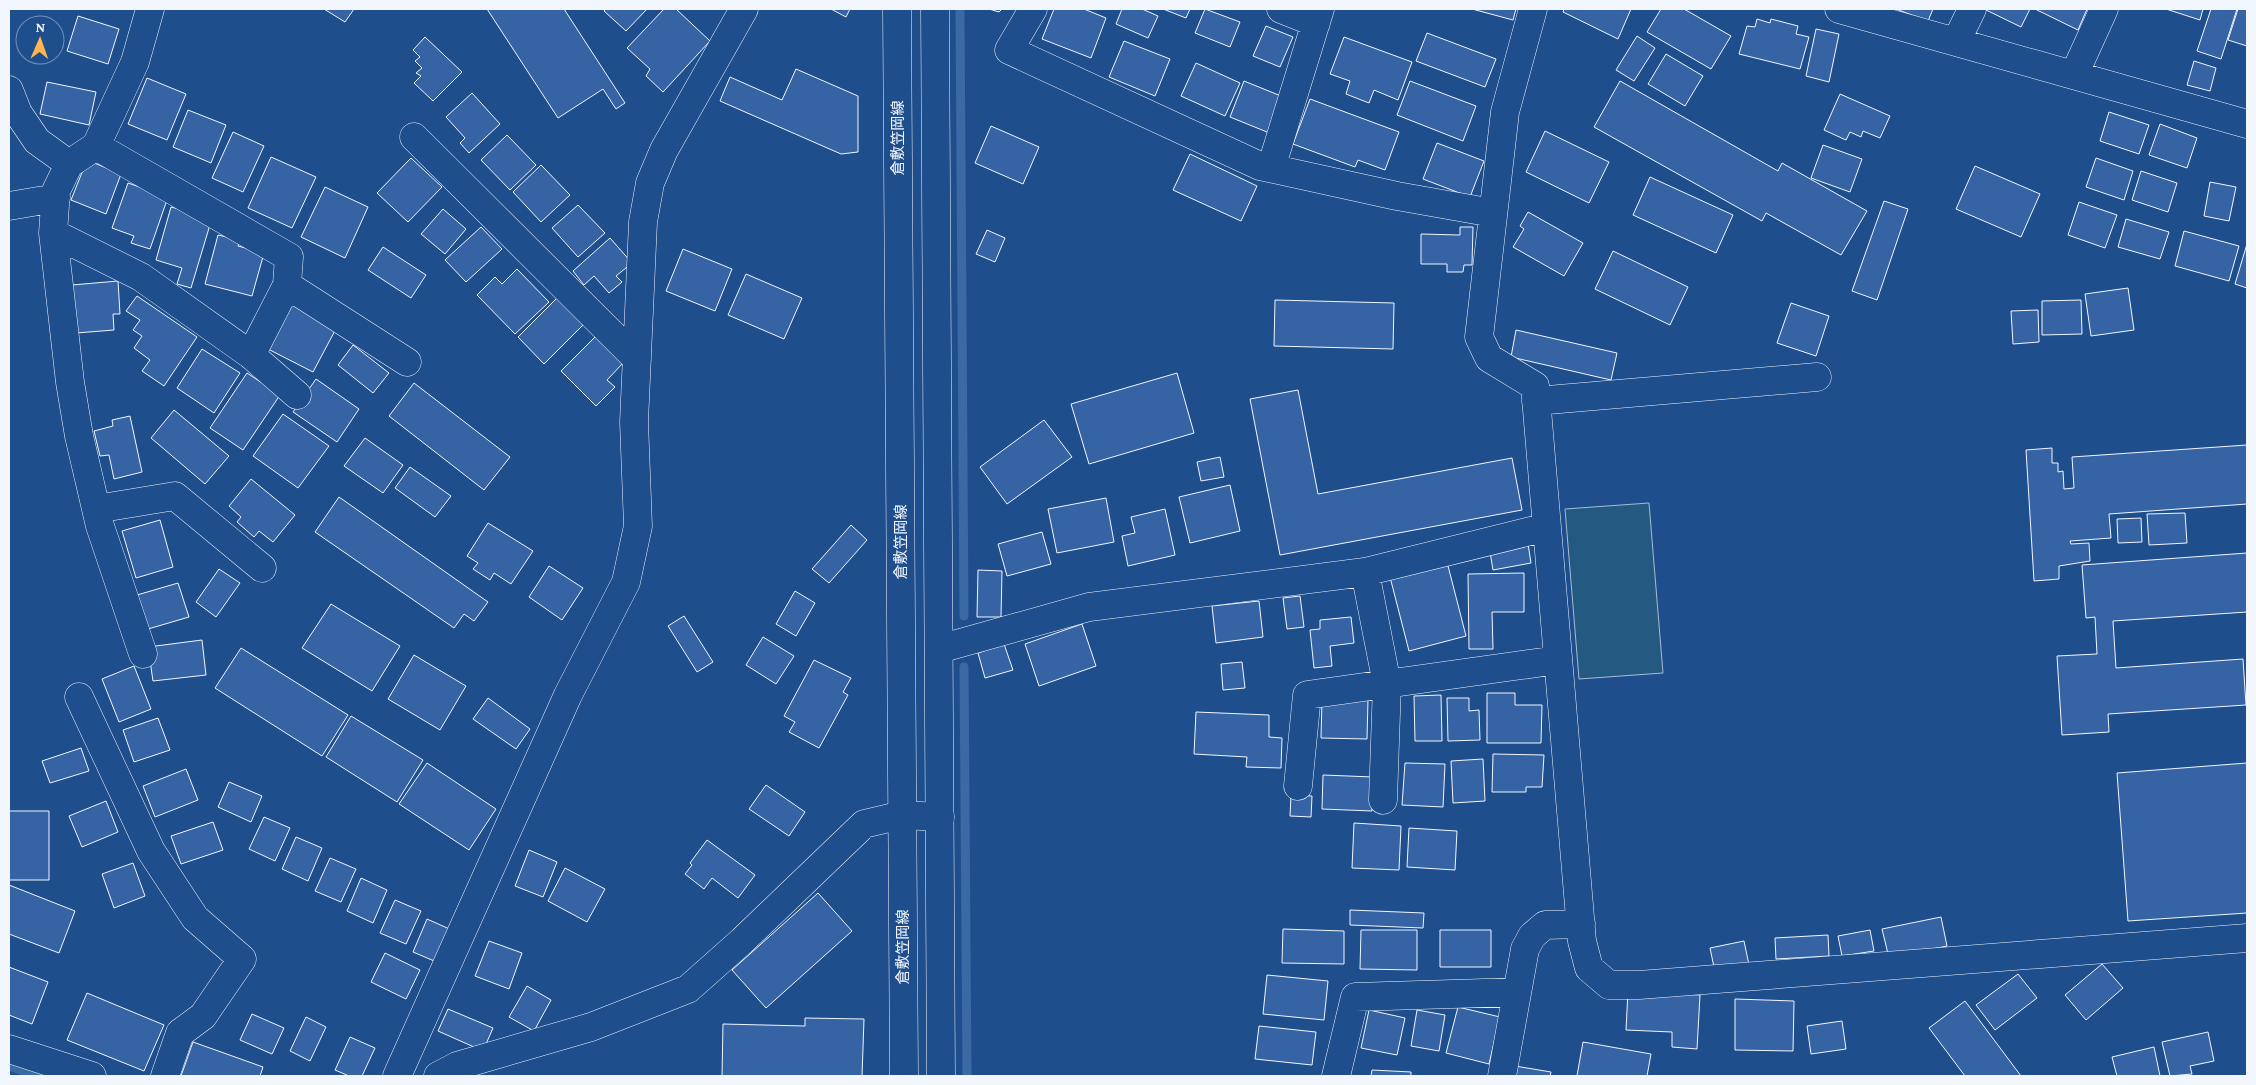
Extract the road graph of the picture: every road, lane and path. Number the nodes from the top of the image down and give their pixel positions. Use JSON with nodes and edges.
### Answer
{"nodes":[{"id":1,"x":150,"y":9,"type":"edge"},
{"id":2,"x":897,"y":9,"type":"edge"},
{"id":3,"x":936,"y":9,"type":"edge"},
{"id":4,"x":1033,"y":9,"type":"edge"},
{"id":5,"x":1281,"y":9,"type":"edge"},
{"id":6,"x":1533,"y":9,"type":"edge"},
{"id":7,"x":1840,"y":9,"type":"edge"},
{"id":8,"x":1972,"y":9,"type":"edge"},
{"id":9,"x":2104,"y":9,"type":"edge"},
{"id":10,"x":740,"y":12,"type":"edge"},
{"id":11,"x":1318,"y":16,"type":"edge"},
{"id":12,"x":1956,"y":42,"type":"junction"},
{"id":13,"x":2074,"y":75,"type":"junction"},
{"id":14,"x":9,"y":90,"type":"edge"},
{"id":15,"x":2247,"y":124,"type":"edge"},
{"id":16,"x":414,"y":137,"type":"dead end"},
{"id":17,"x":96,"y":146,"type":"junction"},
{"id":18,"x":69,"y":164,"type":"junction"},
{"id":19,"x":1271,"y":168,"type":"junction"},
{"id":20,"x":56,"y":198,"type":"junction"},
{"id":21,"x":9,"y":206,"type":"edge"},
{"id":22,"x":1493,"y":213,"type":"junction"},
{"id":23,"x":53,"y":233,"type":"junction"},
{"id":24,"x":287,"y":285,"type":"junction"},
{"id":25,"x":251,"y":355,"type":"junction"},
{"id":26,"x":637,"y":359,"type":"junction"},
{"id":27,"x":407,"y":362,"type":"dead end"},
{"id":28,"x":1817,"y":377,"type":"dead end"},
{"id":29,"x":297,"y":395,"type":"dead end"},
{"id":30,"x":1536,"y":401,"type":"junction"},
{"id":31,"x":96,"y":508,"type":"junction"},
{"id":32,"x":1546,"y":526,"type":"junction"},
{"id":33,"x":262,"y":568,"type":"dead end"},
{"id":34,"x":1365,"y":572,"type":"junction"},
{"id":35,"x":939,"y":649,"type":"junction"},
{"id":36,"x":143,"y":654,"type":"dead end"},
{"id":37,"x":1558,"y":660,"type":"junction"},
{"id":38,"x":1388,"y":684,"type":"junction"},
{"id":39,"x":79,"y":697,"type":"dead end"},
{"id":40,"x":1298,"y":786,"type":"dead end"},
{"id":41,"x":1383,"y":800,"type":"dead end"},
{"id":42,"x":902,"y":815,"type":"junction"},
{"id":43,"x":940,"y":817,"type":"junction"},
{"id":44,"x":1581,"y":924,"type":"junction"},
{"id":45,"x":2247,"y":938,"type":"edge"},
{"id":46,"x":1517,"y":992,"type":"junction"},
{"id":47,"x":9,"y":1049,"type":"edge"},
{"id":48,"x":92,"y":1076,"type":"edge"},
{"id":49,"x":165,"y":1076,"type":"edge"},
{"id":50,"x":397,"y":1076,"type":"edge"},
{"id":51,"x":438,"y":1076,"type":"edge"},
{"id":52,"x":904,"y":1076,"type":"edge"},
{"id":53,"x":941,"y":1076,"type":"edge"},
{"id":54,"x":1336,"y":1076,"type":"edge"},
{"id":55,"x":1502,"y":1076,"type":"edge"}],
"edges":[{"from":1,"to":17,"type":"street"},
{"from":2,"to":42,"type":"street","name":"倉敷笠岡線"},
{"from":3,"to":35,"type":"street"},
{"from":4,"to":19,"type":"street"},
{"from":5,"to":11,"type":"street"},
{"from":6,"to":22,"type":"street"},
{"from":7,"to":12,"type":"street"},
{"from":8,"to":12,"type":"street"},
{"from":9,"to":13,"type":"street"},
{"from":10,"to":26,"type":"street"},
{"from":11,"to":19,"type":"street"},
{"from":12,"to":13,"type":"street"},
{"from":13,"to":15,"type":"street"},
{"from":14,"to":18,"type":"street"},
{"from":16,"to":26,"type":"street"},
{"from":17,"to":18,"type":"street"},
{"from":17,"to":24,"type":"street"},
{"from":18,"to":20,"type":"street"},
{"from":19,"to":22,"type":"street"},
{"from":20,"to":21,"type":"street"},
{"from":20,"to":23,"type":"street"},
{"from":22,"to":30,"type":"street"},
{"from":23,"to":25,"type":"street"},
{"from":23,"to":31,"type":"street"},
{"from":24,"to":25,"type":"street"},
{"from":24,"to":27,"type":"street"},
{"from":25,"to":29,"type":"street"},
{"from":26,"to":50,"type":"street"},
{"from":28,"to":30,"type":"street"},
{"from":30,"to":32,"type":"street"},
{"from":31,"to":33,"type":"street"},
{"from":31,"to":36,"type":"street"},
{"from":32,"to":34,"type":"street"},
{"from":32,"to":37,"type":"street"},
{"from":34,"to":35,"type":"street"},
{"from":34,"to":38,"type":"street"},
{"from":35,"to":43,"type":"street"},
{"from":37,"to":38,"type":"street"},
{"from":37,"to":44,"type":"street"},
{"from":38,"to":40,"type":"street"},
{"from":38,"to":41,"type":"street"},
{"from":39,"to":49,"type":"street"},
{"from":42,"to":43,"type":"street"},
{"from":42,"to":51,"type":"street"},
{"from":42,"to":52,"type":"street","name":"倉敷笠岡線"},
{"from":43,"to":53,"type":"street"},
{"from":44,"to":45,"type":"street"},
{"from":44,"to":46,"type":"street"},
{"from":46,"to":54,"type":"street"},
{"from":46,"to":55,"type":"street"},
{"from":47,"to":48,"type":"street"}]}
